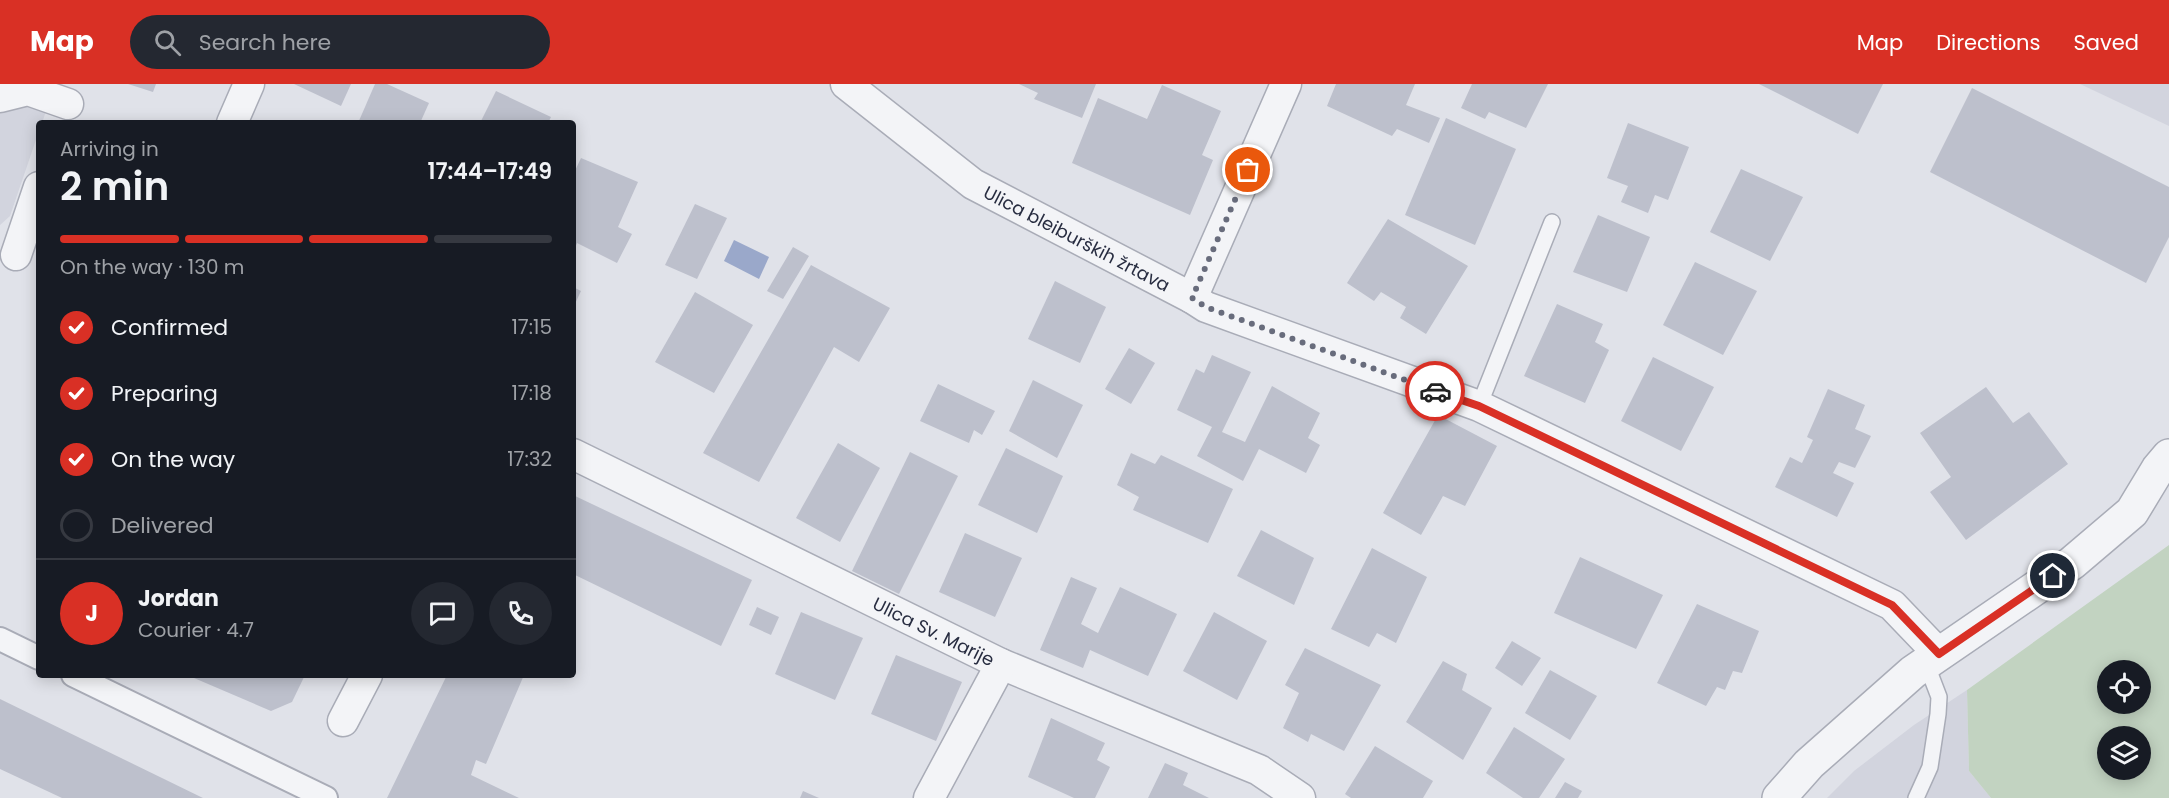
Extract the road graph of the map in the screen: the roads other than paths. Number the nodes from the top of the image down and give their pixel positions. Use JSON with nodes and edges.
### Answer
{"nodes":[{"id":1,"x":249,"y":84,"type":"edge"},
{"id":2,"x":846,"y":84,"type":"edge"},
{"id":3,"x":1286,"y":84,"type":"edge"},
{"id":4,"x":0,"y":97,"type":"edge"},
{"id":5,"x":67,"y":104,"type":"edge"},
{"id":6,"x":233,"y":120,"type":"edge"},
{"id":7,"x":36,"y":197,"type":"edge"},
{"id":8,"x":1552,"y":222,"type":"dead end"},
{"id":9,"x":18,"y":255,"type":"edge"},
{"id":10,"x":1192,"y":298,"type":"junction"},
{"id":11,"x":1479,"y":406,"type":"junction"},
{"id":12,"x":576,"y":455,"type":"edge"},
{"id":13,"x":2169,"y":456,"type":"edge"},
{"id":14,"x":2169,"y":496,"type":"edge"},
{"id":15,"x":2132,"y":512,"type":"junction"},
{"id":16,"x":0,"y":639,"type":"edge"},
{"id":17,"x":36,"y":657,"type":"edge"},
{"id":18,"x":1933,"y":658,"type":"junction"},
{"id":19,"x":1001,"y":664,"type":"junction"},
{"id":20,"x":79,"y":678,"type":"edge"},
{"id":21,"x":365,"y":678,"type":"edge"},
{"id":22,"x":343,"y":721,"type":"dead end"},
{"id":23,"x":326,"y":798,"type":"edge"},
{"id":24,"x":929,"y":798,"type":"edge"},
{"id":25,"x":1300,"y":798,"type":"edge"},
{"id":26,"x":1779,"y":798,"type":"edge"},
{"id":27,"x":1916,"y":798,"type":"edge"}],
"edges":[{"from":1,"to":6,"type":"street"},
{"from":2,"to":10,"type":"street","name":"Ulica bleiburških žrtava"},
{"from":3,"to":10,"type":"street"},
{"from":4,"to":5,"type":"street"},
{"from":7,"to":9,"type":"street"},
{"from":8,"to":11,"type":"lane"},
{"from":10,"to":11,"type":"street","name":"Ulica bleiburških žrtava"},
{"from":11,"to":18,"type":"street","name":"Ulica bleiburških žrtava"},
{"from":12,"to":19,"type":"street","name":"Ulica Sv. Marije"},
{"from":13,"to":15,"type":"street"},
{"from":14,"to":15,"type":"street"},
{"from":15,"to":18,"type":"street"},
{"from":16,"to":17,"type":"street"},
{"from":18,"to":26,"type":"street"},
{"from":18,"to":27,"type":"lane"},
{"from":19,"to":24,"type":"street"},
{"from":19,"to":25,"type":"street","name":"Ulica Sv. Marije"},
{"from":20,"to":23,"type":"street"},
{"from":21,"to":22,"type":"street"}]}
